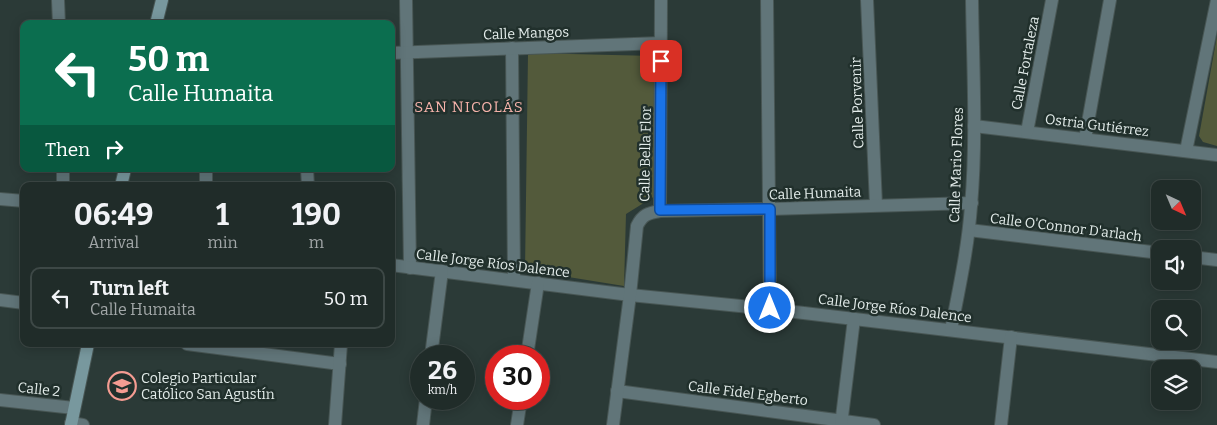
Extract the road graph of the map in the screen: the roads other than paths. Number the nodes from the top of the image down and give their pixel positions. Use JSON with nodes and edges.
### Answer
{"nodes":[{"id":1,"x":58,"y":0,"type":"edge"},
{"id":2,"x":162,"y":0,"type":"edge"},
{"id":3,"x":406,"y":0,"type":"edge"},
{"id":4,"x":661,"y":0,"type":"edge"},
{"id":5,"x":767,"y":0,"type":"edge"},
{"id":6,"x":867,"y":0,"type":"edge"},
{"id":7,"x":972,"y":0,"type":"edge"},
{"id":8,"x":1052,"y":0,"type":"edge"},
{"id":9,"x":1110,"y":0,"type":"edge"},
{"id":10,"x":1217,"y":0,"type":"edge"},
{"id":11,"x":59,"y":20,"type":"edge"},
{"id":12,"x":157,"y":20,"type":"edge"},
{"id":13,"x":662,"y":43,"type":"junction"},
{"id":14,"x":512,"y":48,"type":"junction"},
{"id":15,"x":395,"y":52,"type":"edge"},
{"id":16,"x":407,"y":52,"type":"junction"},
{"id":17,"x":974,"y":126,"type":"junction"},
{"id":18,"x":1027,"y":132,"type":"junction"},
{"id":19,"x":1085,"y":139,"type":"junction"},
{"id":20,"x":1186,"y":151,"type":"junction"},
{"id":21,"x":1217,"y":155,"type":"edge"},
{"id":22,"x":0,"y":198,"type":"edge"},
{"id":23,"x":20,"y":200,"type":"edge"},
{"id":24,"x":972,"y":203,"type":"junction"},
{"id":25,"x":876,"y":206,"type":"junction"},
{"id":26,"x":770,"y":209,"type":"junction"},
{"id":27,"x":660,"y":210,"type":"junction"},
{"id":28,"x":969,"y":230,"type":"junction"},
{"id":29,"x":1151,"y":252,"type":"edge"},
{"id":30,"x":1201,"y":258,"type":"edge"},
{"id":31,"x":1217,"y":260,"type":"edge"},
{"id":32,"x":395,"y":266,"type":"edge"},
{"id":33,"x":410,"y":268,"type":"junction"},
{"id":34,"x":442,"y":271,"type":"junction"},
{"id":35,"x":514,"y":280,"type":"junction"},
{"id":36,"x":538,"y":283,"type":"junction"},
{"id":37,"x":630,"y":295,"type":"junction"},
{"id":38,"x":0,"y":300,"type":"edge"},
{"id":39,"x":20,"y":302,"type":"edge"},
{"id":40,"x":770,"y":308,"type":"junction"},
{"id":41,"x":854,"y":319,"type":"junction"},
{"id":42,"x":951,"y":330,"type":"junction"},
{"id":43,"x":1011,"y":337,"type":"junction"},
{"id":44,"x":432,"y":345,"type":"edge"},
{"id":45,"x":529,"y":345,"type":"edge"},
{"id":46,"x":87,"y":347,"type":"edge"},
{"id":47,"x":210,"y":347,"type":"edge"},
{"id":48,"x":341,"y":347,"type":"edge"},
{"id":49,"x":1217,"y":362,"type":"edge"},
{"id":50,"x":340,"y":364,"type":"junction"},
{"id":51,"x":617,"y":391,"type":"junction"},
{"id":52,"x":0,"y":400,"type":"edge"},
{"id":53,"x":74,"y":408,"type":"junction"},
{"id":54,"x":425,"y":410,"type":"edge"},
{"id":55,"x":519,"y":410,"type":"edge"},
{"id":56,"x":842,"y":423,"type":"edge"},
{"id":57,"x":75,"y":424,"type":"edge"},
{"id":58,"x":335,"y":425,"type":"edge"},
{"id":59,"x":423,"y":425,"type":"edge"},
{"id":60,"x":517,"y":425,"type":"edge"},
{"id":61,"x":613,"y":425,"type":"edge"},
{"id":62,"x":874,"y":425,"type":"edge"},
{"id":63,"x":1001,"y":425,"type":"edge"}],
"edges":[{"from":1,"to":11,"type":"street"},
{"from":2,"to":12,"type":"main road"},
{"from":3,"to":16,"type":"street"},
{"from":4,"to":13,"type":"street","name":"Calle Bella Flor"},
{"from":5,"to":26,"type":"street"},
{"from":6,"to":25,"type":"street","name":"Calle Porvenir"},
{"from":7,"to":17,"type":"street","name":"Calle Mario Flores"},
{"from":8,"to":18,"type":"street","name":"Calle Fortaleza"},
{"from":9,"to":19,"type":"street"},
{"from":10,"to":20,"type":"street"},
{"from":13,"to":14,"type":"street","name":"Calle Mangos"},
{"from":13,"to":27,"type":"street","name":"Calle Bella Flor"},
{"from":14,"to":16,"type":"street","name":"Calle Mangos"},
{"from":14,"to":35,"type":"street"},
{"from":15,"to":16,"type":"street","name":"Calle Mangos"},
{"from":16,"to":33,"type":"street"},
{"from":17,"to":18,"type":"street","name":"Ostria Gutiérrez"},
{"from":17,"to":24,"type":"street","name":"Calle Mario Flores"},
{"from":18,"to":19,"type":"street","name":"Ostria Gutiérrez"},
{"from":19,"to":20,"type":"street","name":"Ostria Gutiérrez"},
{"from":20,"to":21,"type":"street","name":"Ostria Gutiérrez"},
{"from":22,"to":23,"type":"street"},
{"from":24,"to":25,"type":"street","name":"Calle Humaita"},
{"from":24,"to":28,"type":"street","name":"Calle Mario Flores"},
{"from":25,"to":26,"type":"street","name":"Calle Humaita"},
{"from":26,"to":27,"type":"street","name":"Calle Humaita"},
{"from":26,"to":40,"type":"street"},
{"from":27,"to":37,"type":"street","name":"Calle Bella Flor"},
{"from":28,"to":29,"type":"street","name":"Calle O'Connor D'arlach"},
{"from":28,"to":42,"type":"street","name":"Calle Mario Flores"},
{"from":30,"to":31,"type":"street"},
{"from":32,"to":33,"type":"street","name":"Calle Jorge Ríos Dalence"},
{"from":33,"to":34,"type":"street","name":"Calle Jorge Ríos Dalence"},
{"from":34,"to":35,"type":"street","name":"Calle Jorge Ríos Dalence"},
{"from":34,"to":44,"type":"street"},
{"from":35,"to":36,"type":"street","name":"Calle Jorge Ríos Dalence"},
{"from":36,"to":37,"type":"street","name":"Calle Jorge Ríos Dalence"},
{"from":36,"to":45,"type":"street"},
{"from":37,"to":40,"type":"street","name":"Calle Jorge Ríos Dalence"},
{"from":37,"to":51,"type":"street","name":"Calle Bella Flor"},
{"from":38,"to":39,"type":"street"},
{"from":40,"to":41,"type":"street","name":"Calle Jorge Ríos Dalence"},
{"from":41,"to":42,"type":"street","name":"Calle Jorge Ríos Dalence"},
{"from":41,"to":56,"type":"street"},
{"from":42,"to":43,"type":"street","name":"Calle Jorge Ríos Dalence"},
{"from":43,"to":49,"type":"street","name":"Calle Jorge Ríos Dalence"},
{"from":43,"to":63,"type":"street"},
{"from":46,"to":53,"type":"main road"},
{"from":47,"to":50,"type":"street"},
{"from":48,"to":50,"type":"street"},
{"from":50,"to":58,"type":"street"},
{"from":51,"to":56,"type":"street","name":"Calle Fidel Egberto"},
{"from":51,"to":61,"type":"street","name":"Calle Bella Flor"},
{"from":52,"to":53,"type":"street","name":"Calle 2"},
{"from":53,"to":57,"type":"main road"},
{"from":54,"to":59,"type":"street"},
{"from":55,"to":60,"type":"street"},
{"from":56,"to":62,"type":"street","name":"Calle Fidel Egberto"}]}
